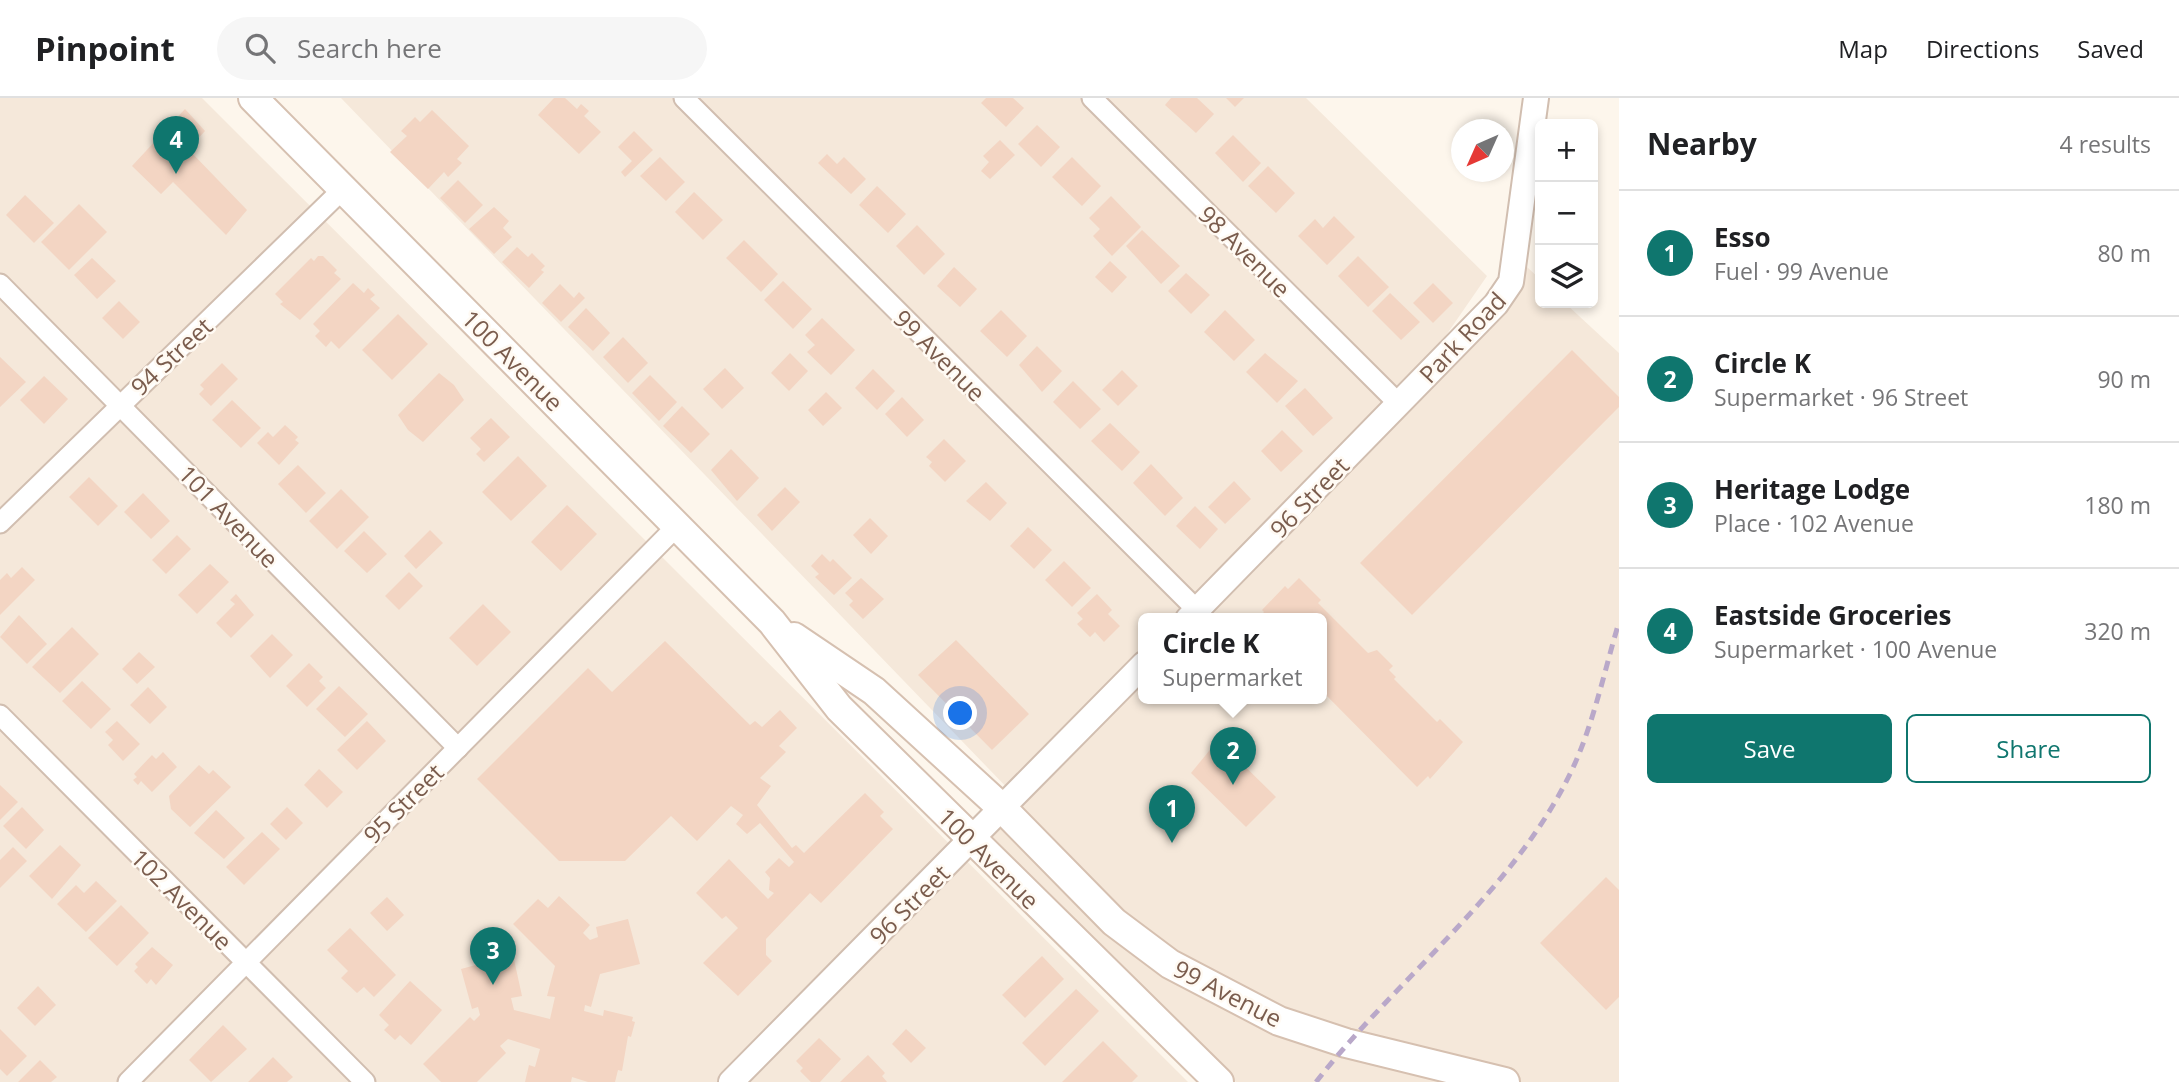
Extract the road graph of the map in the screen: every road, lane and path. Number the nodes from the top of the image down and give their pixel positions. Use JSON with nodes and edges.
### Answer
{"nodes":[{"id":1,"x":254,"y":98,"type":"edge"},
{"id":2,"x":684,"y":98,"type":"edge"},
{"id":3,"x":1092,"y":98,"type":"edge"},
{"id":4,"x":1536,"y":98,"type":"edge"},
{"id":5,"x":343,"y":189,"type":"junction"},
{"id":6,"x":0,"y":284,"type":"edge"},
{"id":7,"x":120,"y":404,"type":"junction"},
{"id":8,"x":1399,"y":404,"type":"junction"},
{"id":9,"x":0,"y":523,"type":"edge"},
{"id":10,"x":678,"y":525,"type":"junction"},
{"id":11,"x":1191,"y":613,"type":"edge"},
{"id":12,"x":1193,"y":613,"type":"edge"},
{"id":13,"x":772,"y":622,"type":"junction"},
{"id":14,"x":1138,"y":670,"type":"edge"},
{"id":15,"x":0,"y":715,"type":"edge"},
{"id":16,"x":458,"y":748,"type":"junction"},
{"id":17,"x":1003,"y":809,"type":"junction"},
{"id":18,"x":972,"y":842,"type":"junction"},
{"id":19,"x":245,"y":963,"type":"junction"},
{"id":20,"x":741,"y":1079,"type":"edge"},
{"id":21,"x":128,"y":1082,"type":"edge"},
{"id":22,"x":365,"y":1082,"type":"edge"},
{"id":23,"x":1219,"y":1082,"type":"edge"},
{"id":24,"x":1505,"y":1082,"type":"edge"}],
"edges":[{"from":1,"to":5,"type":"main road","name":"100 Avenue"},
{"from":2,"to":11,"type":"street","name":"99 Avenue"},
{"from":3,"to":8,"type":"street","name":"98 Avenue"},
{"from":4,"to":8,"type":"street","name":"Park Road"},
{"from":5,"to":7,"type":"street","name":"94 Street"},
{"from":5,"to":10,"type":"main road","name":"100 Avenue"},
{"from":6,"to":7,"type":"street","name":"101 Avenue"},
{"from":7,"to":9,"type":"street","name":"94 Street"},
{"from":7,"to":16,"type":"street","name":"101 Avenue"},
{"from":8,"to":12,"type":"street","name":"96 Street"},
{"from":10,"to":13,"type":"main road","name":"100 Avenue"},
{"from":10,"to":16,"type":"street","name":"95 Street"},
{"from":13,"to":17,"type":"main road","name":"100 Avenue"},
{"from":13,"to":18,"type":"main road","name":"100 Avenue"},
{"from":14,"to":17,"type":"street","name":"96 Street"},
{"from":15,"to":19,"type":"street","name":"102 Avenue"},
{"from":16,"to":19,"type":"street","name":"95 Street"},
{"from":17,"to":18,"type":"street","name":"96 Street"},
{"from":17,"to":24,"type":"main road","name":"99 Avenue"},
{"from":18,"to":20,"type":"street","name":"96 Street"},
{"from":18,"to":23,"type":"main road","name":"100 Avenue"},
{"from":19,"to":21,"type":"street","name":"95 Street"},
{"from":19,"to":22,"type":"street","name":"102 Avenue"}]}
